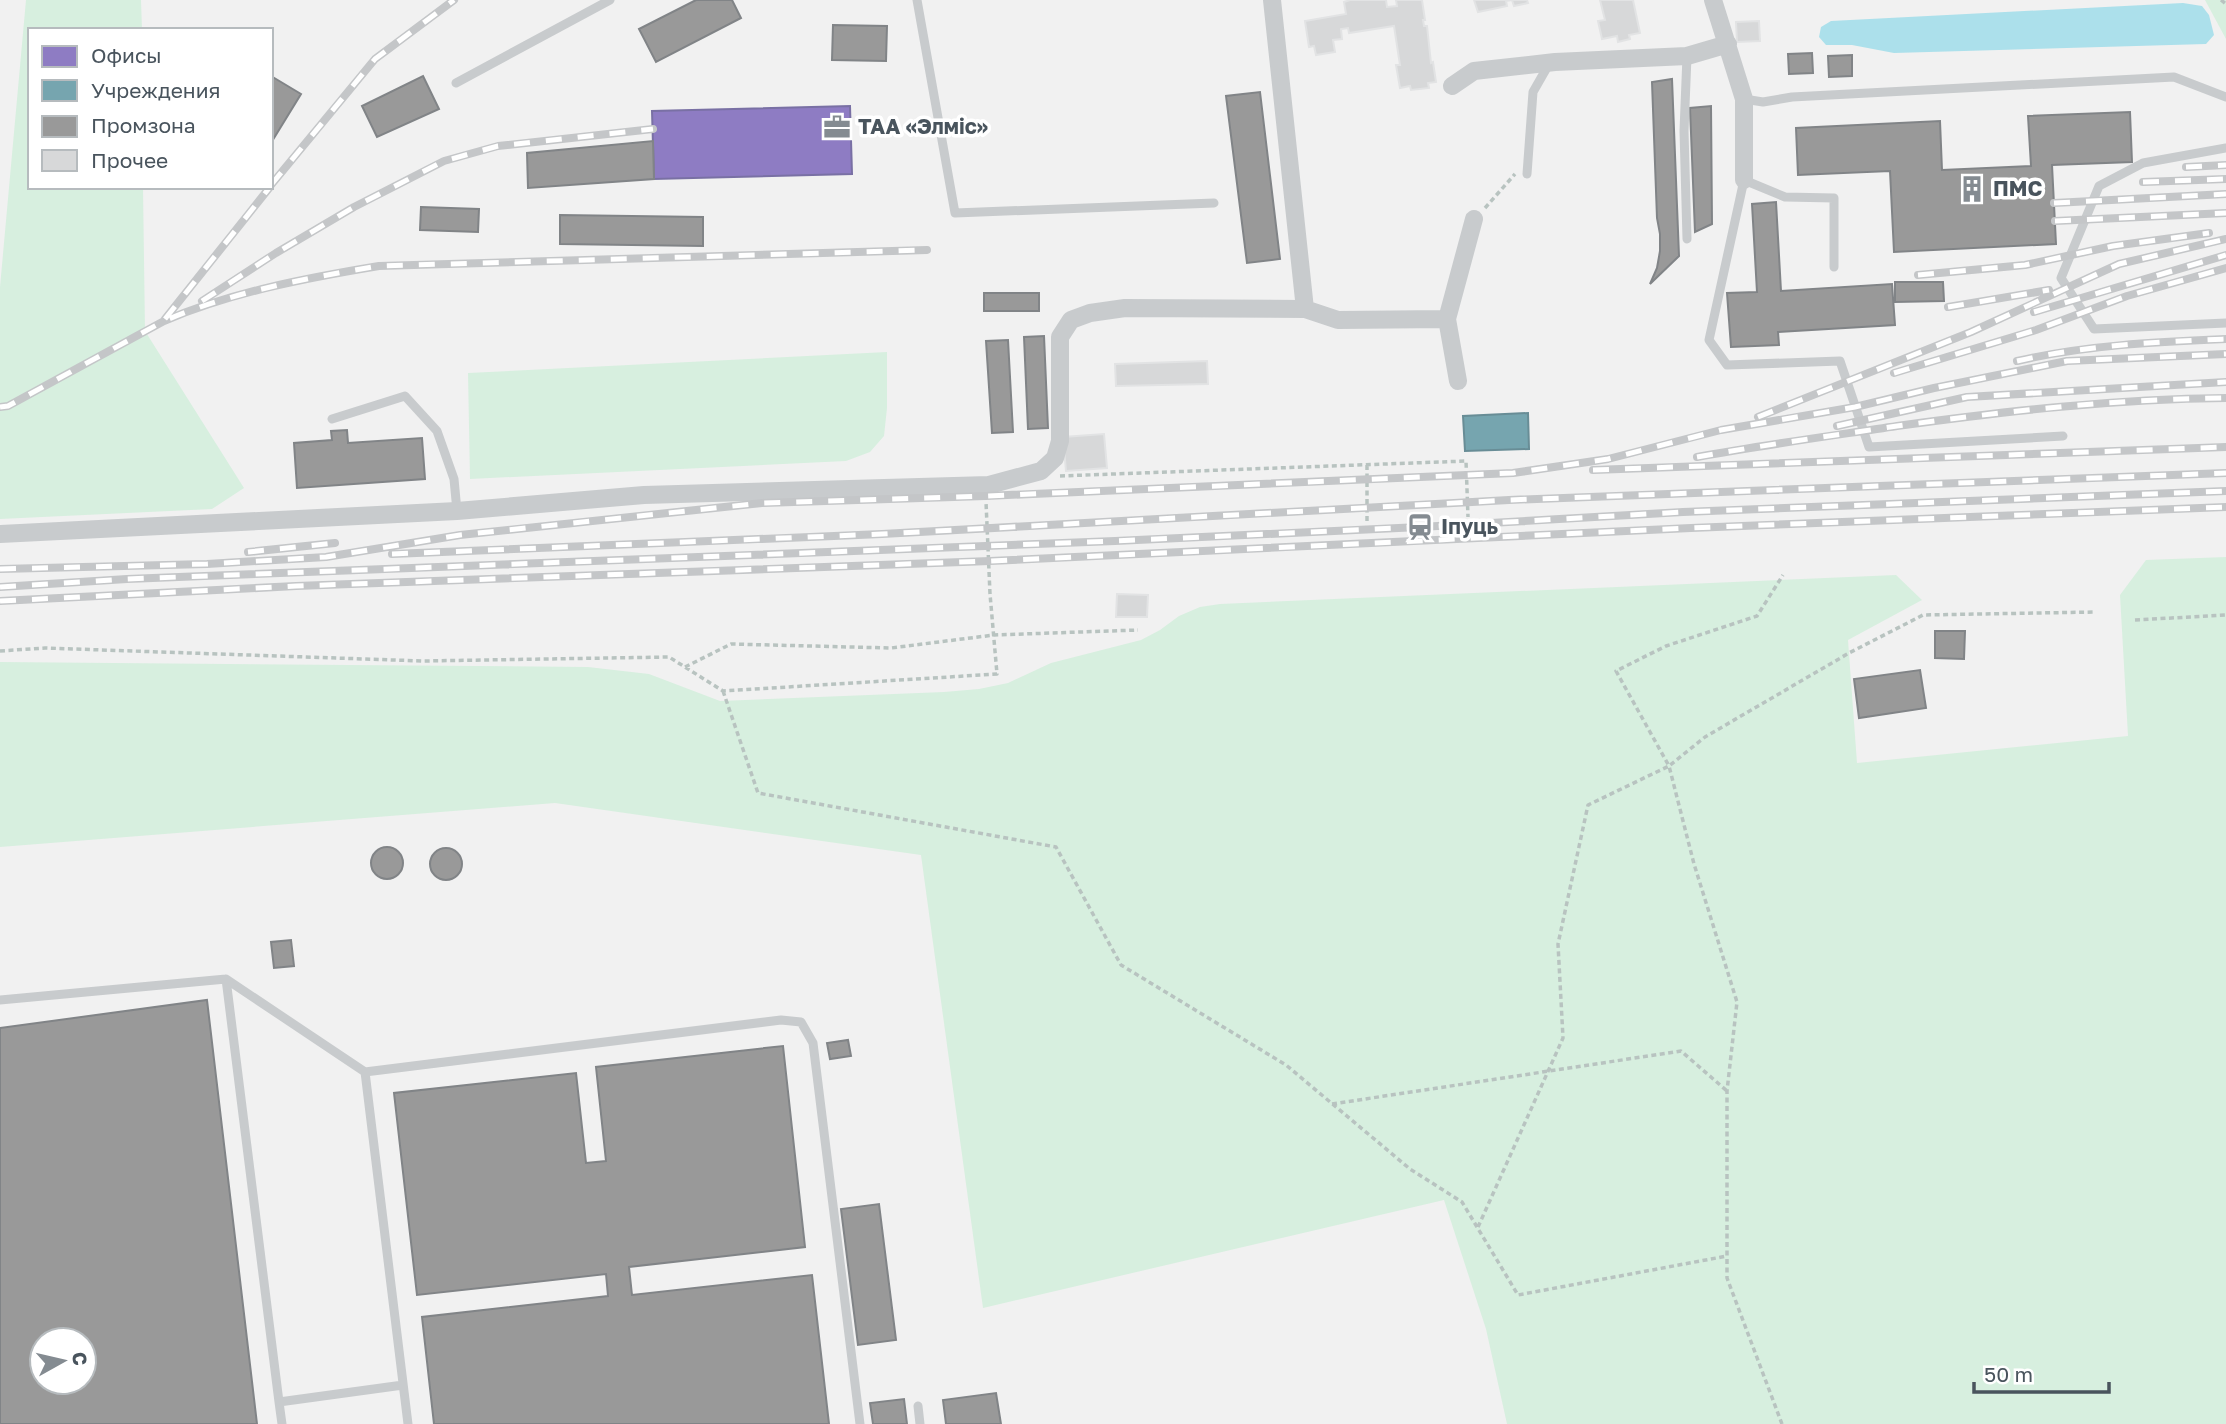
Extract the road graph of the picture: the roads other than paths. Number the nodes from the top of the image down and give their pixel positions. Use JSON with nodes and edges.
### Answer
{"nodes":[{"id":1,"x":610,"y":0,"type":"edge"},
{"id":2,"x":917,"y":0,"type":"edge"},
{"id":3,"x":1272,"y":0,"type":"edge"},
{"id":4,"x":1713,"y":0,"type":"edge"},
{"id":5,"x":1728,"y":44,"type":"junction"},
{"id":6,"x":1687,"y":56,"type":"junction"},
{"id":7,"x":1550,"y":62,"type":"junction"},
{"id":8,"x":456,"y":83,"type":"dead end"},
{"id":9,"x":1452,"y":86,"type":"dead end"},
{"id":10,"x":2226,"y":97,"type":"edge"},
{"id":11,"x":1744,"y":100,"type":"junction"},
{"id":12,"x":2226,"y":148,"type":"edge"},
{"id":13,"x":1527,"y":174,"type":"dead end"},
{"id":14,"x":1744,"y":180,"type":"junction"},
{"id":15,"x":1214,"y":204,"type":"dead end"},
{"id":16,"x":1475,"y":219,"type":"road end"},
{"id":17,"x":1687,"y":239,"type":"dead end"},
{"id":18,"x":1833,"y":267,"type":"dead end"},
{"id":19,"x":1305,"y":309,"type":"junction"},
{"id":20,"x":1447,"y":319,"type":"junction"},
{"id":21,"x":2226,"y":324,"type":"edge"},
{"id":22,"x":1458,"y":381,"type":"dead end"},
{"id":23,"x":332,"y":419,"type":"dead end"},
{"id":24,"x":2063,"y":436,"type":"dead end"},
{"id":25,"x":457,"y":511,"type":"junction"},
{"id":26,"x":0,"y":534,"type":"edge"},
{"id":27,"x":226,"y":979,"type":"junction"},
{"id":28,"x":0,"y":1000,"type":"edge"},
{"id":29,"x":365,"y":1072,"type":"junction"},
{"id":30,"x":403,"y":1385,"type":"junction"},
{"id":31,"x":279,"y":1402,"type":"junction"},
{"id":32,"x":918,"y":1406,"type":"dead end"},
{"id":33,"x":282,"y":1424,"type":"edge"},
{"id":34,"x":408,"y":1424,"type":"edge"},
{"id":35,"x":860,"y":1424,"type":"edge"},
{"id":36,"x":920,"y":1424,"type":"edge"}],
"edges":[{"from":1,"to":8,"type":"lane"},
{"from":2,"to":15,"type":"lane"},
{"from":3,"to":19,"type":"street"},
{"from":4,"to":5,"type":"street"},
{"from":5,"to":6,"type":"street"},
{"from":5,"to":11,"type":"street"},
{"from":6,"to":7,"type":"street"},
{"from":6,"to":17,"type":"lane"},
{"from":7,"to":9,"type":"street"},
{"from":7,"to":13,"type":"lane"},
{"from":10,"to":11,"type":"lane"},
{"from":11,"to":14,"type":"street"},
{"from":12,"to":21,"type":"lane"},
{"from":14,"to":18,"type":"lane"},
{"from":14,"to":24,"type":"lane"},
{"from":16,"to":20,"type":"street"},
{"from":19,"to":20,"type":"street"},
{"from":19,"to":25,"type":"street"},
{"from":20,"to":22,"type":"street"},
{"from":23,"to":25,"type":"lane"},
{"from":25,"to":26,"type":"street"},
{"from":27,"to":28,"type":"lane"},
{"from":27,"to":29,"type":"lane"},
{"from":27,"to":31,"type":"lane"},
{"from":29,"to":30,"type":"lane"},
{"from":29,"to":35,"type":"lane"},
{"from":30,"to":31,"type":"lane"},
{"from":30,"to":34,"type":"lane"},
{"from":31,"to":33,"type":"lane"},
{"from":32,"to":36,"type":"lane"}]}
